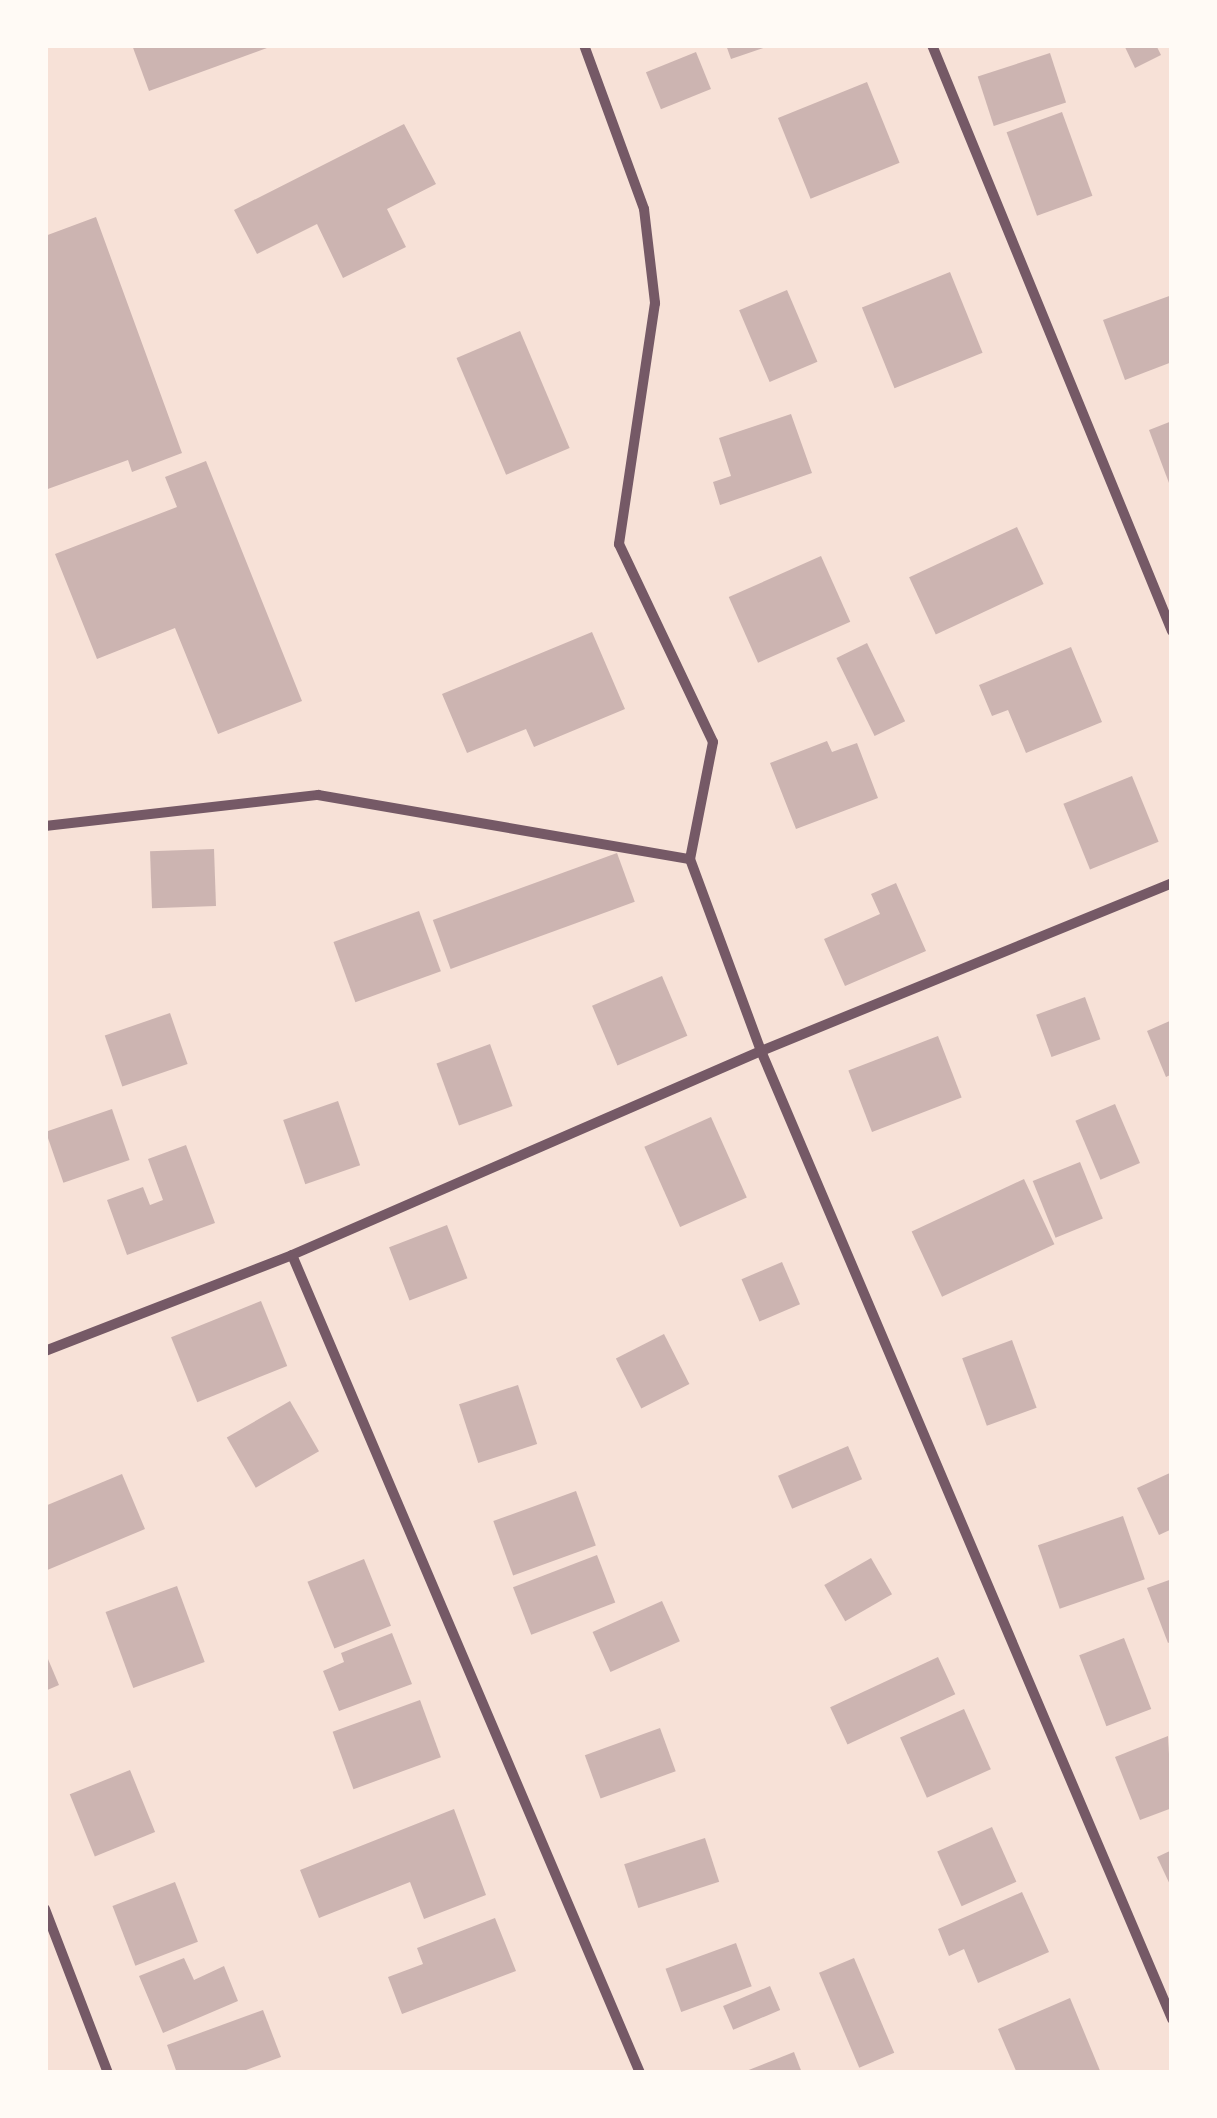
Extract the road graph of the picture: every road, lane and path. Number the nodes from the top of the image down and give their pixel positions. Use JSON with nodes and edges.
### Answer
{"nodes":[{"id":1,"x":584,"y":45,"type":"edge"},
{"id":2,"x":932,"y":45,"type":"edge"},
{"id":3,"x":1172,"y":632,"type":"edge"},
{"id":4,"x":45,"y":826,"type":"edge"},
{"id":5,"x":690,"y":859,"type":"junction"},
{"id":6,"x":1172,"y":882,"type":"edge"},
{"id":7,"x":761,"y":1051,"type":"junction"},
{"id":8,"x":292,"y":1255,"type":"junction"},
{"id":9,"x":45,"y":1350,"type":"edge"},
{"id":10,"x":45,"y":1908,"type":"edge"},
{"id":11,"x":1172,"y":2020,"type":"edge"},
{"id":12,"x":108,"y":2073,"type":"edge"},
{"id":13,"x":640,"y":2073,"type":"edge"}],
"edges":[{"from":1,"to":5,"type":"street"},
{"from":2,"to":3,"type":"street"},
{"from":4,"to":5,"type":"street"},
{"from":5,"to":7,"type":"street"},
{"from":6,"to":7,"type":"street"},
{"from":7,"to":8,"type":"street"},
{"from":7,"to":11,"type":"street"},
{"from":8,"to":9,"type":"street"},
{"from":8,"to":13,"type":"street"},
{"from":10,"to":12,"type":"street"}]}
